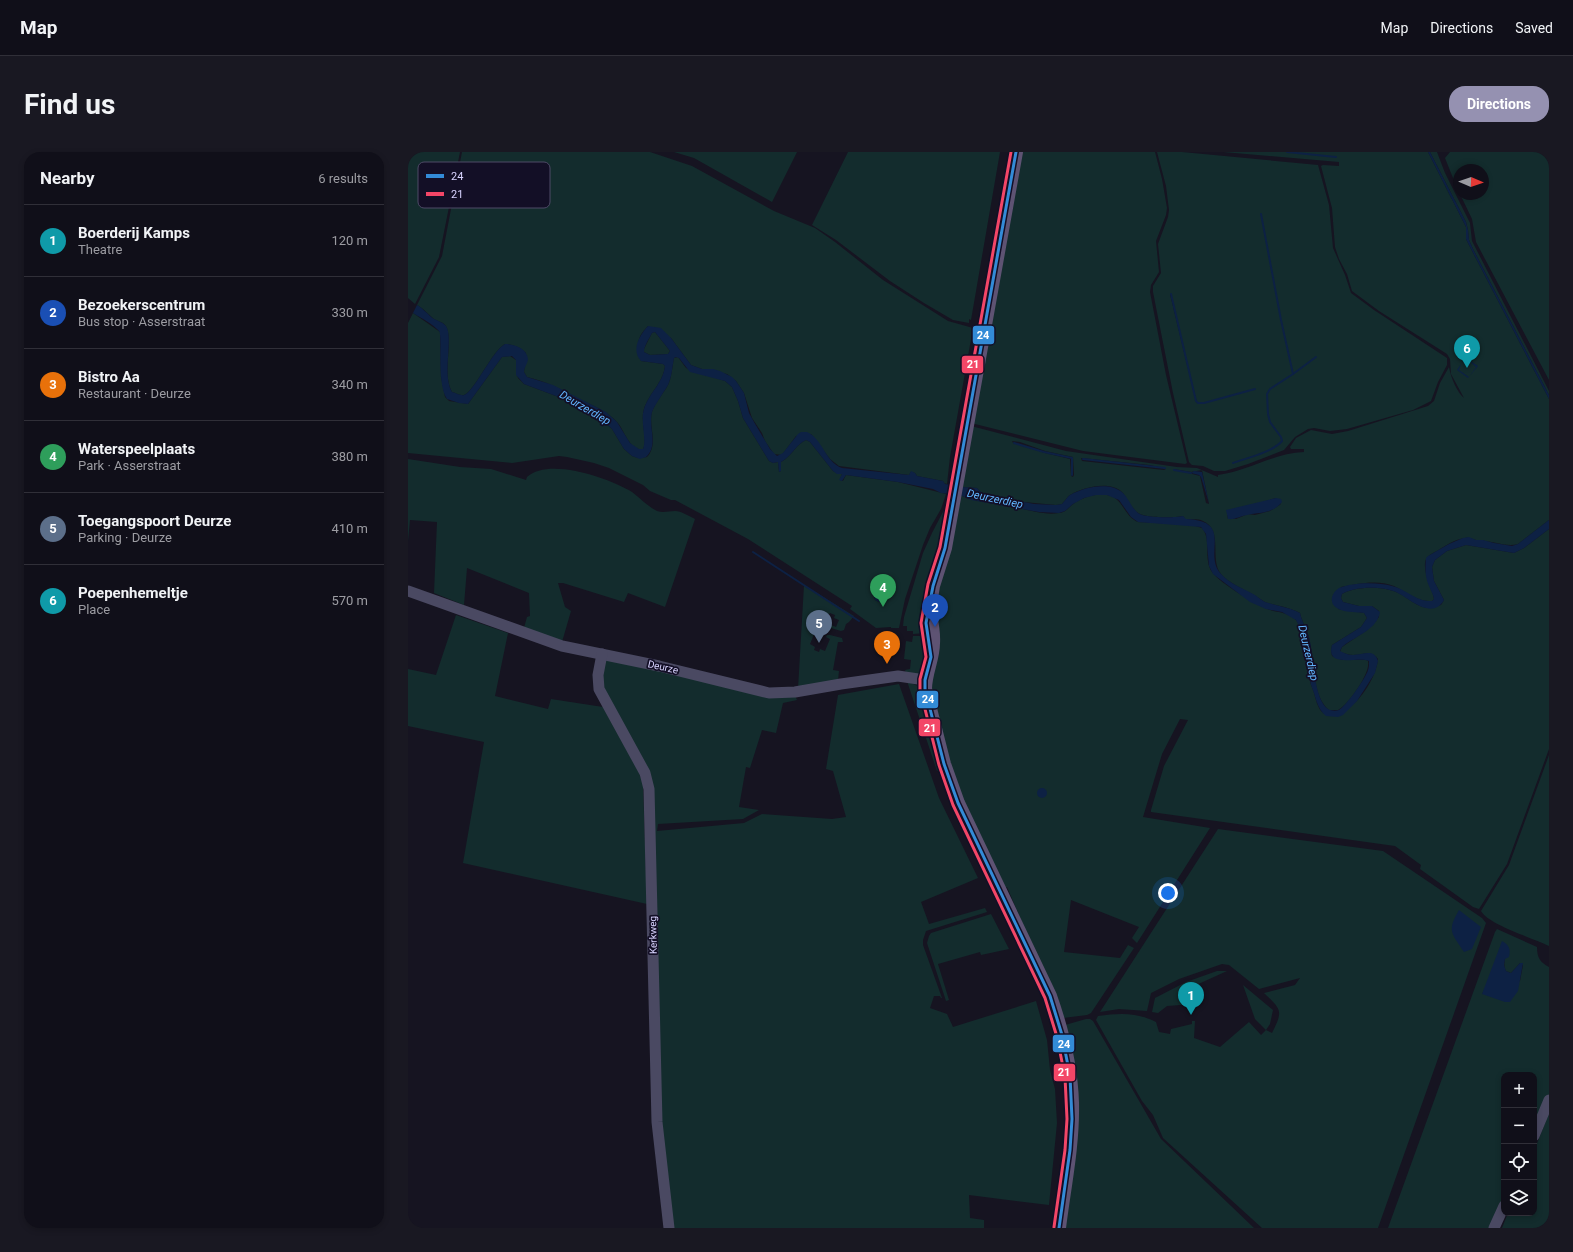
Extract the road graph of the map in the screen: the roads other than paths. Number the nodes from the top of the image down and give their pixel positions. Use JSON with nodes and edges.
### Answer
{"nodes":[{"id":1,"x":1016,"y":152,"type":"edge"},
{"id":2,"x":408,"y":591,"type":"edge"},
{"id":3,"x":602,"y":654,"type":"junction"},
{"id":4,"x":925,"y":680,"type":"junction"},
{"id":5,"x":1549,"y":1100,"type":"edge"},
{"id":6,"x":1537,"y":1129,"type":"edge"},
{"id":7,"x":1501,"y":1213,"type":"edge"},
{"id":8,"x":669,"y":1228,"type":"edge"},
{"id":9,"x":1059,"y":1228,"type":"edge"},
{"id":10,"x":1494,"y":1228,"type":"edge"}],
"edges":[{"from":1,"to":4,"type":"main road"},
{"from":2,"to":3,"type":"street","name":"Deurze"},
{"from":3,"to":4,"type":"street","name":"Deurze"},
{"from":3,"to":8,"type":"street","name":"Kerkweg"},
{"from":4,"to":9,"type":"main road"},
{"from":5,"to":6,"type":"street"},
{"from":7,"to":10,"type":"street"}]}
